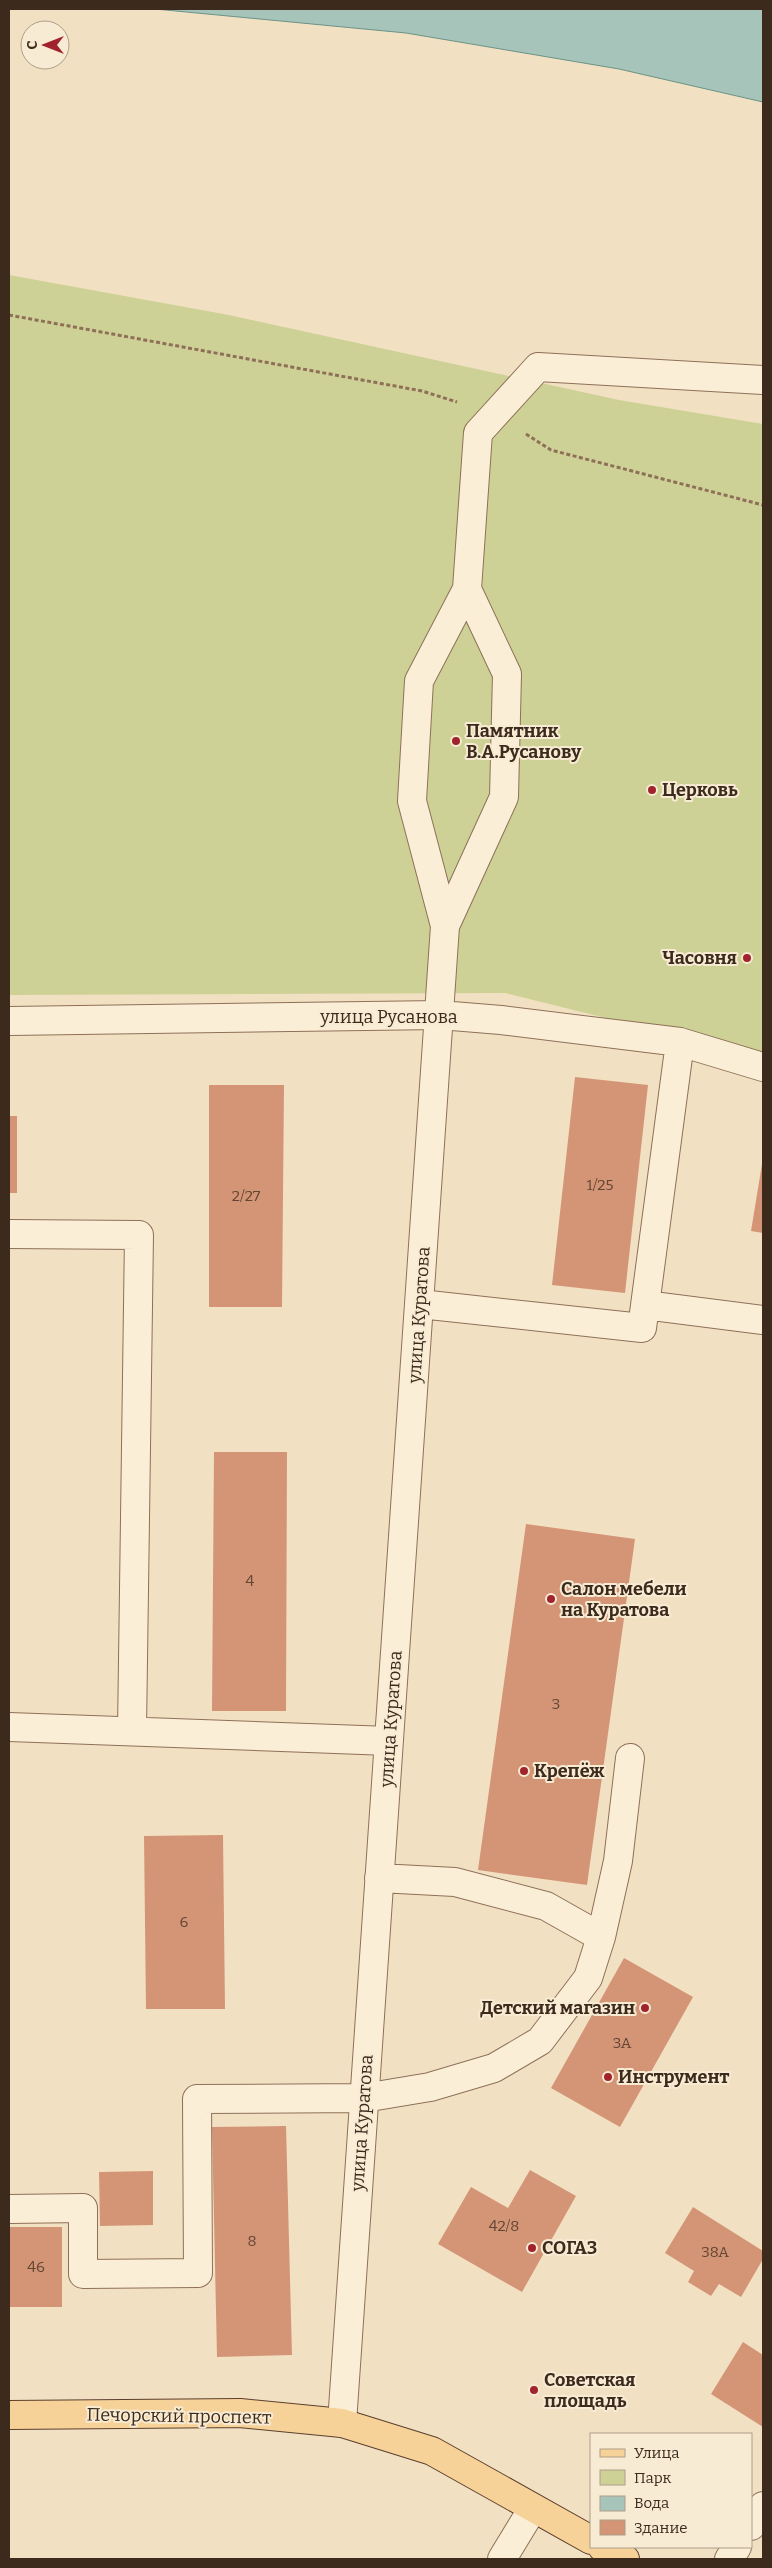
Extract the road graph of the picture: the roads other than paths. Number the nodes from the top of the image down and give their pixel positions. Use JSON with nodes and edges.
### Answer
{"nodes":[{"id":1,"x":763,"y":380,"type":"edge"},
{"id":2,"x":467,"y":589,"type":"junction"},
{"id":3,"x":445,"y":926,"type":"junction"},
{"id":4,"x":440,"y":1015,"type":"junction"},
{"id":5,"x":9,"y":1021,"type":"edge"},
{"id":6,"x":680,"y":1042,"type":"junction"},
{"id":7,"x":763,"y":1067,"type":"edge"},
{"id":8,"x":9,"y":1234,"type":"edge"},
{"id":9,"x":420,"y":1304,"type":"junction"},
{"id":10,"x":645,"y":1305,"type":"junction"},
{"id":11,"x":763,"y":1320,"type":"edge"},
{"id":12,"x":9,"y":1727,"type":"edge"},
{"id":13,"x":132,"y":1732,"type":"junction"},
{"id":14,"x":389,"y":1740,"type":"junction"},
{"id":15,"x":630,"y":1758,"type":"dead end"},
{"id":16,"x":379,"y":1878,"type":"junction"},
{"id":17,"x":601,"y":1937,"type":"junction"},
{"id":18,"x":364,"y":2098,"type":"junction"},
{"id":19,"x":9,"y":2209,"type":"edge"},
{"id":20,"x":9,"y":2415,"type":"edge"},
{"id":21,"x":342,"y":2423,"type":"junction"},
{"id":22,"x":763,"y":2506,"type":"edge"},
{"id":23,"x":533,"y":2508,"type":"junction"},
{"id":24,"x":752,"y":2524,"type":"edge"},
{"id":25,"x":590,"y":2539,"type":"edge"},
{"id":26,"x":604,"y":2548,"type":"edge"},
{"id":27,"x":736,"y":2548,"type":"edge"},
{"id":28,"x":502,"y":2559,"type":"edge"},
{"id":29,"x":624,"y":2559,"type":"edge"},
{"id":30,"x":729,"y":2559,"type":"edge"}],
"edges":[{"from":1,"to":2,"type":"street"},
{"from":2,"to":3,"type":"street"},
{"from":2,"to":3,"type":"street"},
{"from":3,"to":4,"type":"street","name":"улица Куратова"},
{"from":4,"to":5,"type":"street","name":"улица Русанова"},
{"from":4,"to":6,"type":"street","name":"улица Русанова"},
{"from":4,"to":9,"type":"street","name":"улица Куратова"},
{"from":6,"to":7,"type":"street","name":"улица Русанова"},
{"from":6,"to":10,"type":"street"},
{"from":8,"to":13,"type":"street"},
{"from":9,"to":10,"type":"street"},
{"from":9,"to":14,"type":"street","name":"улица Куратова"},
{"from":10,"to":11,"type":"street"},
{"from":12,"to":13,"type":"street"},
{"from":13,"to":14,"type":"street"},
{"from":14,"to":16,"type":"street","name":"улица Куратова"},
{"from":15,"to":17,"type":"street"},
{"from":16,"to":17,"type":"street"},
{"from":16,"to":18,"type":"street","name":"улица Куратова"},
{"from":17,"to":18,"type":"street"},
{"from":18,"to":19,"type":"street"},
{"from":18,"to":21,"type":"street","name":"улица Куратова"},
{"from":20,"to":21,"type":"main road","name":"Печорский проспект"},
{"from":21,"to":23,"type":"main road","name":"Печорский проспект"},
{"from":22,"to":24,"type":"street"},
{"from":23,"to":25,"type":"main road","name":"Печорский проспект"},
{"from":23,"to":28,"type":"street"},
{"from":26,"to":29,"type":"main road"},
{"from":27,"to":30,"type":"street"}]}
